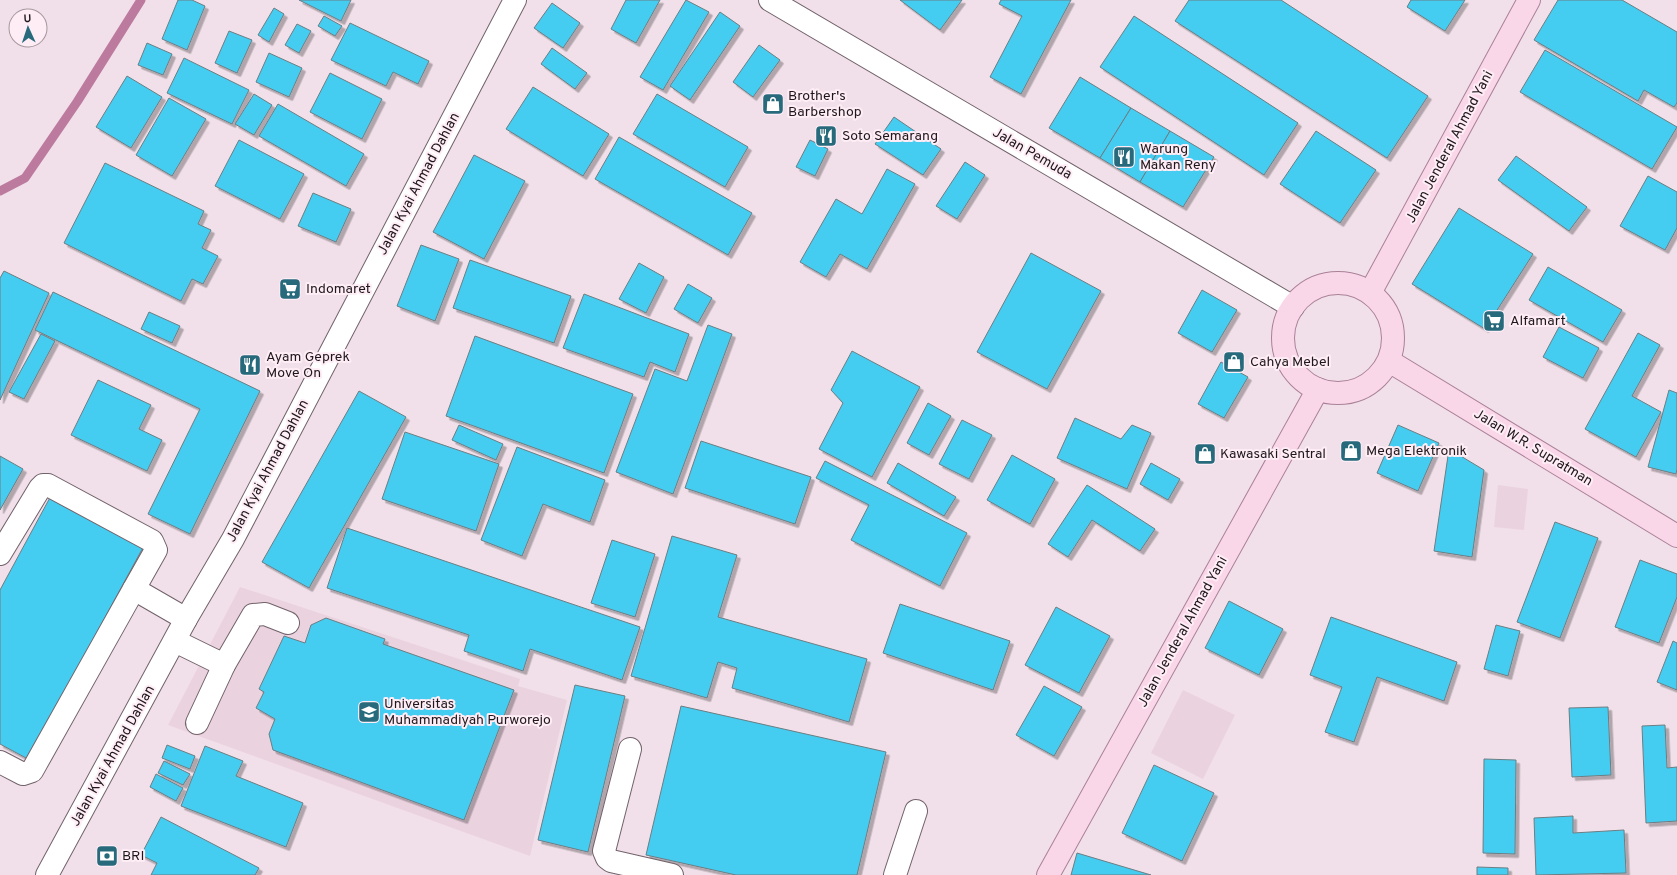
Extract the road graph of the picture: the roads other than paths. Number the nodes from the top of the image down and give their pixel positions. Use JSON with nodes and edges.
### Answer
{"nodes":[{"id":1,"x":515,"y":0,"type":"edge"},
{"id":2,"x":770,"y":0,"type":"edge"},
{"id":3,"x":1529,"y":0,"type":"edge"},
{"id":4,"x":1370,"y":293,"type":"junction"},
{"id":5,"x":1293,"y":307,"type":"junction"},
{"id":6,"x":1389,"y":361,"type":"junction"},
{"id":7,"x":1318,"y":389,"type":"junction"},
{"id":8,"x":1677,"y":536,"type":"edge"},
{"id":9,"x":0,"y":554,"type":"edge"},
{"id":10,"x":134,"y":589,"type":"junction"},
{"id":11,"x":186,"y":619,"type":"junction"},
{"id":12,"x":288,"y":624,"type":"dead end"},
{"id":13,"x":175,"y":641,"type":"junction"},
{"id":14,"x":224,"y":665,"type":"junction"},
{"id":15,"x":197,"y":723,"type":"dead end"},
{"id":16,"x":630,"y":749,"type":"dead end"},
{"id":17,"x":0,"y":762,"type":"edge"},
{"id":18,"x":916,"y":811,"type":"dead end"},
{"id":19,"x":47,"y":875,"type":"edge"},
{"id":20,"x":672,"y":875,"type":"edge"},
{"id":21,"x":895,"y":875,"type":"edge"},
{"id":22,"x":1048,"y":875,"type":"edge"}],
"edges":[{"from":1,"to":11,"type":"street","name":"Jalan Kyai Ahmad Dahlan"},
{"from":2,"to":5,"type":"street","name":"Jalan Pemuda"},
{"from":3,"to":4,"type":"main road","name":"Jalan Jenderal Ahmad Yani"},
{"from":4,"to":5,"type":"main road"},
{"from":4,"to":6,"type":"main road"},
{"from":5,"to":7,"type":"main road"},
{"from":6,"to":7,"type":"main road"},
{"from":6,"to":8,"type":"main road","name":"Jalan W.R. Supratman"},
{"from":7,"to":22,"type":"main road","name":"Jalan Jenderal Ahmad Yani"},
{"from":9,"to":10,"type":"street"},
{"from":10,"to":11,"type":"street"},
{"from":10,"to":17,"type":"street"},
{"from":11,"to":13,"type":"street","name":"Jalan Kyai Ahmad Dahlan"},
{"from":12,"to":14,"type":"street"},
{"from":13,"to":14,"type":"street"},
{"from":13,"to":19,"type":"street","name":"Jalan Kyai Ahmad Dahlan"},
{"from":14,"to":15,"type":"street"},
{"from":16,"to":20,"type":"street"},
{"from":18,"to":21,"type":"street"}]}
